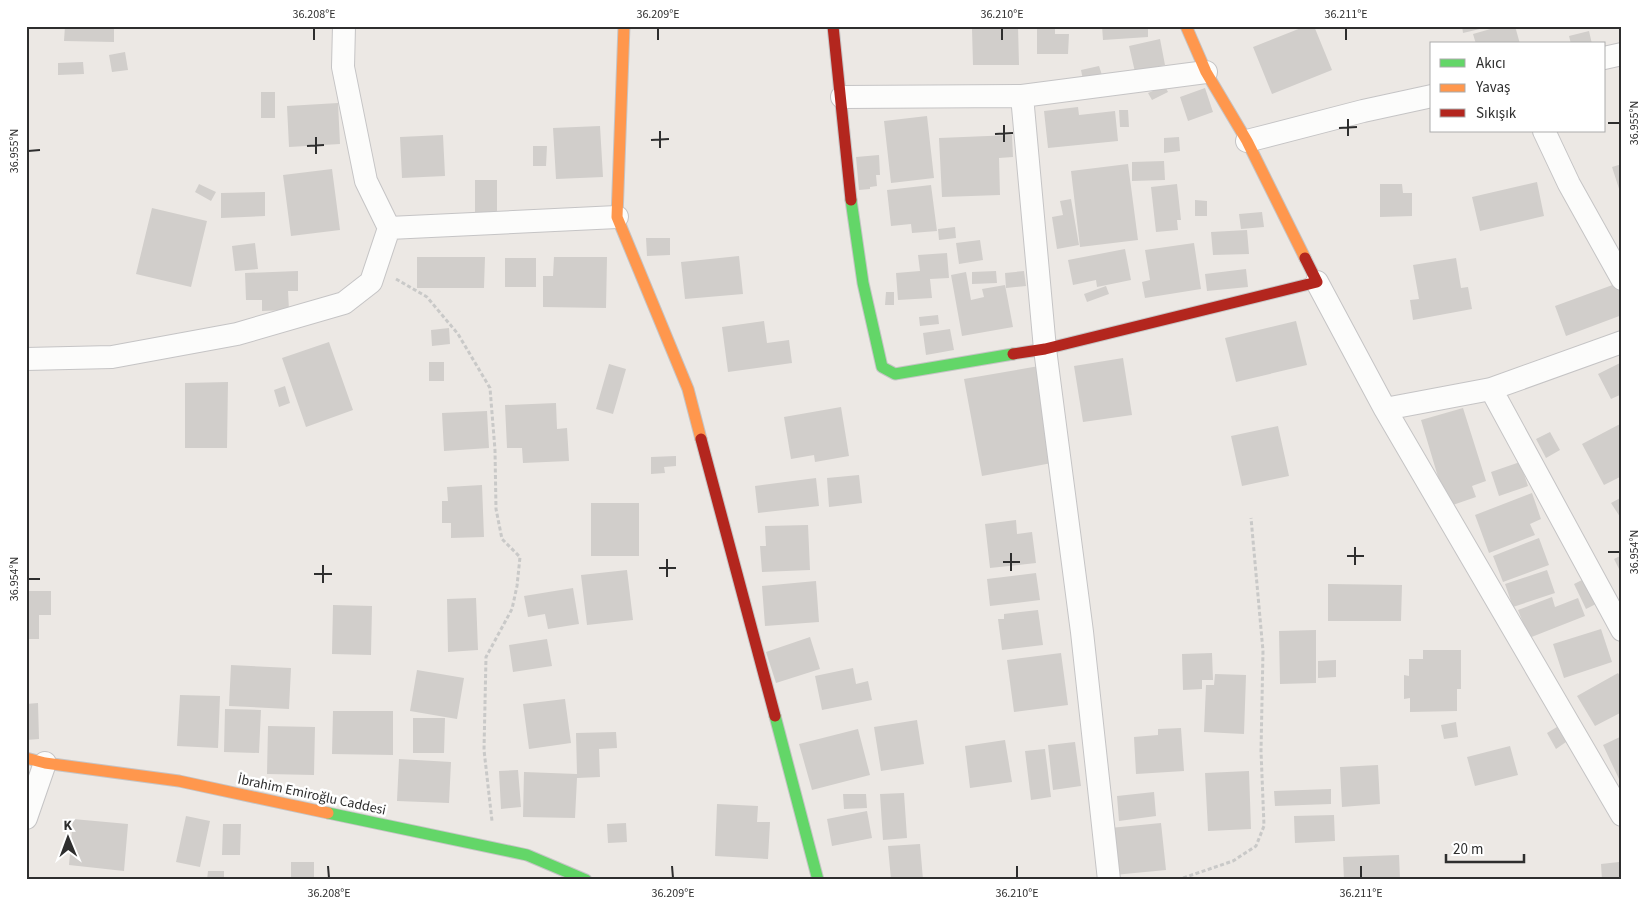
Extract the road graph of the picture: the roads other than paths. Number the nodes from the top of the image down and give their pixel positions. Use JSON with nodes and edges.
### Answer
{"nodes":[{"id":1,"x":344,"y":26,"type":"edge"},
{"id":2,"x":624,"y":26,"type":"edge"},
{"id":3,"x":833,"y":26,"type":"edge"},
{"id":4,"x":1186,"y":26,"type":"edge"},
{"id":5,"x":1622,"y":54,"type":"edge"},
{"id":6,"x":1606,"y":58,"type":"edge"},
{"id":7,"x":1206,"y":72,"type":"junction"},
{"id":8,"x":1022,"y":96,"type":"junction"},
{"id":9,"x":1430,"y":96,"type":"edge"},
{"id":10,"x":842,"y":97,"type":"junction"},
{"id":11,"x":1544,"y":132,"type":"edge"},
{"id":12,"x":1247,"y":141,"type":"junction"},
{"id":13,"x":617,"y":217,"type":"junction"},
{"id":14,"x":390,"y":228,"type":"junction"},
{"id":15,"x":1622,"y":279,"type":"edge"},
{"id":16,"x":1317,"y":282,"type":"junction"},
{"id":17,"x":1622,"y":342,"type":"edge"},
{"id":18,"x":1045,"y":349,"type":"junction"},
{"id":19,"x":26,"y":359,"type":"edge"},
{"id":20,"x":1491,"y":389,"type":"junction"},
{"id":21,"x":1385,"y":409,"type":"junction"},
{"id":22,"x":1622,"y":630,"type":"edge"},
{"id":23,"x":36,"y":760,"type":"edge"},
{"id":24,"x":1622,"y":815,"type":"edge"},
{"id":25,"x":26,"y":818,"type":"edge"},
{"id":26,"x":586,"y":880,"type":"edge"},
{"id":27,"x":818,"y":880,"type":"edge"},
{"id":28,"x":1109,"y":880,"type":"edge"}],
"edges":[{"from":1,"to":14,"type":"street"},
{"from":2,"to":13,"type":"street"},
{"from":3,"to":10,"type":"street"},
{"from":4,"to":7,"type":"street"},
{"from":5,"to":6,"type":"street"},
{"from":7,"to":8,"type":"street"},
{"from":7,"to":12,"type":"street"},
{"from":8,"to":10,"type":"street"},
{"from":8,"to":18,"type":"street"},
{"from":9,"to":12,"type":"street"},
{"from":10,"to":18,"type":"street"},
{"from":11,"to":15,"type":"street"},
{"from":12,"to":16,"type":"street"},
{"from":13,"to":14,"type":"street"},
{"from":13,"to":27,"type":"street"},
{"from":14,"to":19,"type":"street"},
{"from":16,"to":18,"type":"street"},
{"from":16,"to":21,"type":"street"},
{"from":17,"to":20,"type":"street"},
{"from":18,"to":28,"type":"street"},
{"from":20,"to":21,"type":"street"},
{"from":20,"to":22,"type":"street"},
{"from":21,"to":24,"type":"street"},
{"from":23,"to":25,"type":"street"},
{"from":23,"to":26,"type":"street","name":"İbrahim Emiroğlu Caddesi"}]}
